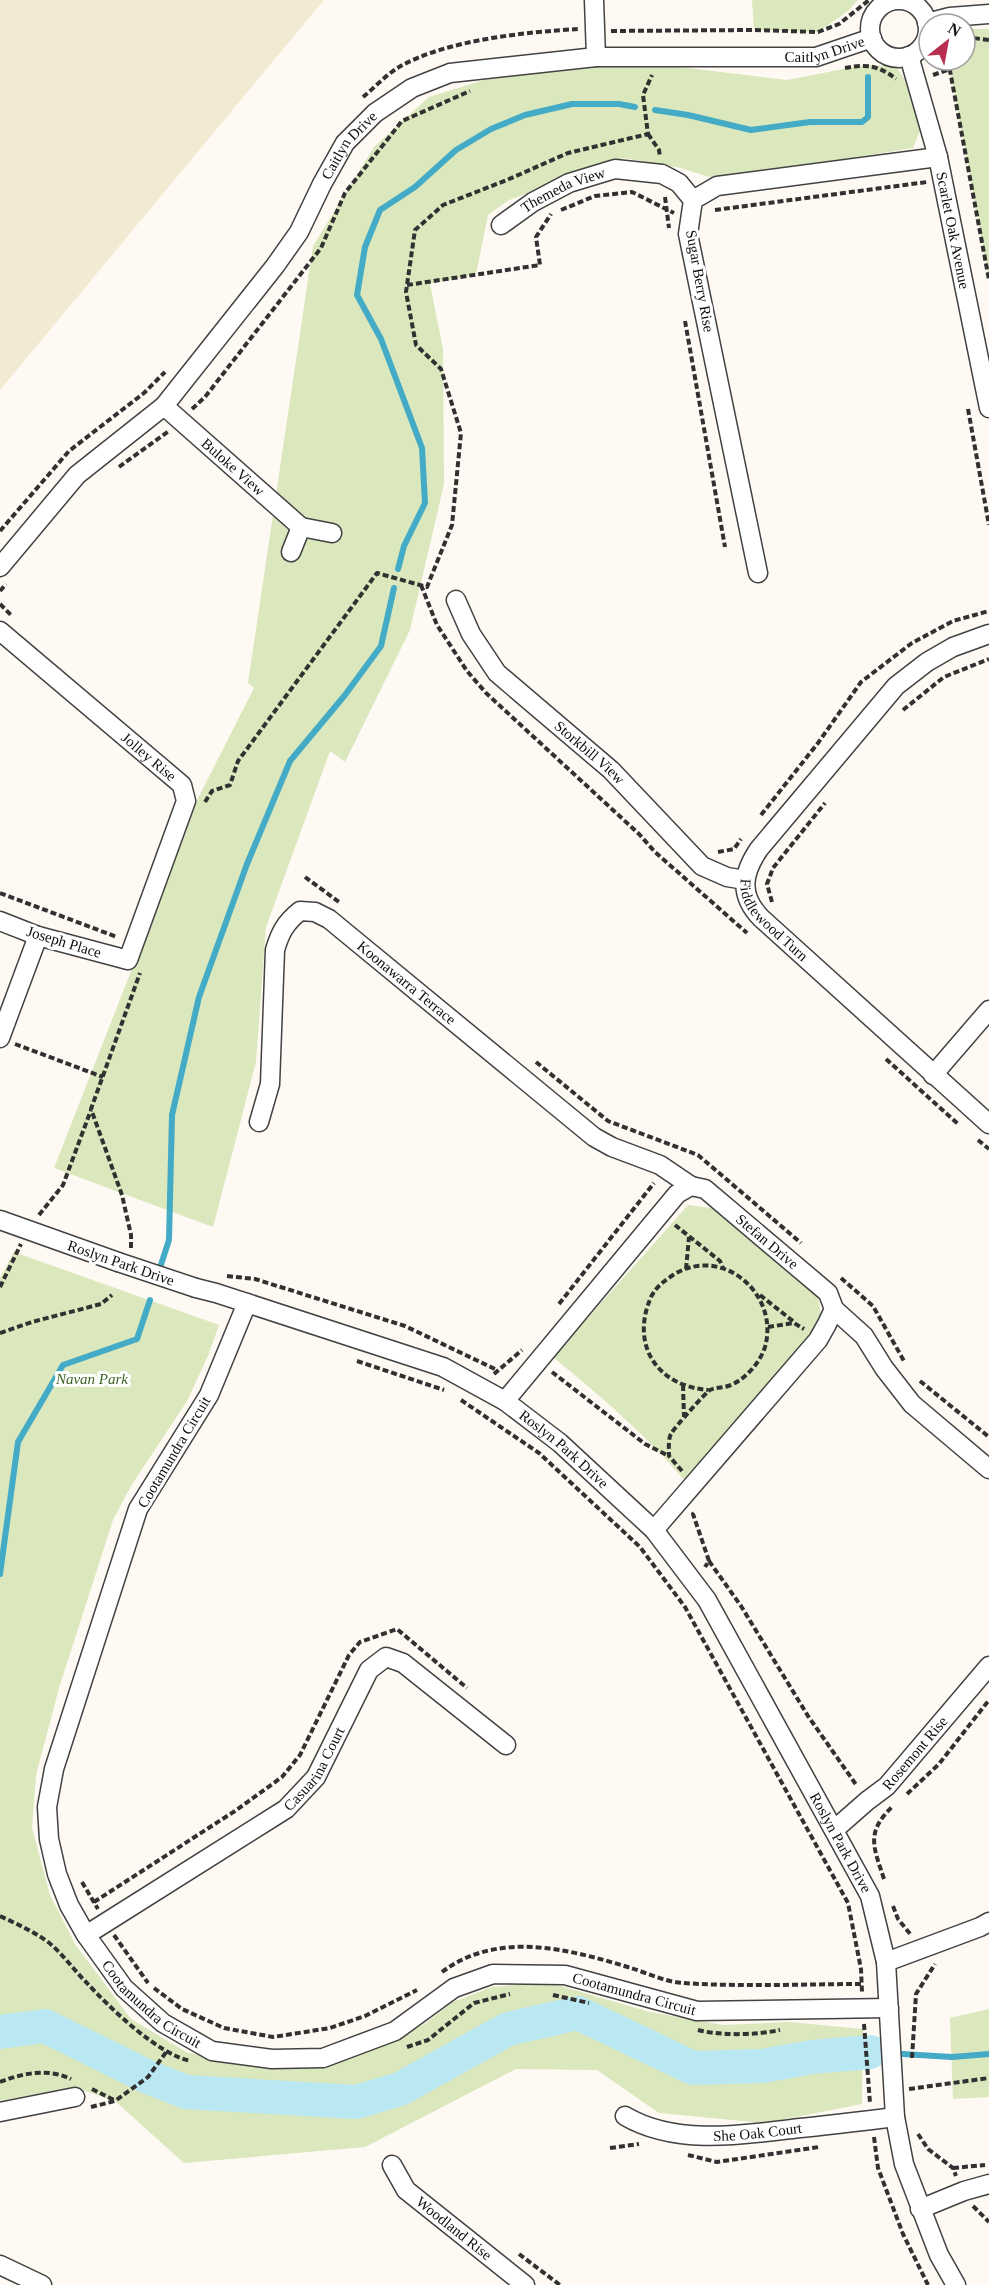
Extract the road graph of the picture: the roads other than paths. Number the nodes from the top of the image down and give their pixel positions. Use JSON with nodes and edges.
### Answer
{"nodes":[{"id":1,"x":594,"y":0,"type":"edge"},
{"id":2,"x":898,"y":0,"type":"edge"},
{"id":3,"x":921,"y":12,"type":"edge"},
{"id":4,"x":872,"y":38,"type":"junction"},
{"id":5,"x":917,"y":50,"type":"edge"},
{"id":6,"x":909,"y":56,"type":"junction"},
{"id":7,"x":596,"y":57,"type":"junction"},
{"id":8,"x":938,"y":157,"type":"junction"},
{"id":9,"x":692,"y":206,"type":"junction"},
{"id":10,"x":501,"y":225,"type":"dead end"},
{"id":11,"x":164,"y":406,"type":"junction"},
{"id":12,"x":989,"y":408,"type":"edge"},
{"id":13,"x":301,"y":527,"type":"junction"},
{"id":14,"x":332,"y":534,"type":"dead end"},
{"id":15,"x":291,"y":552,"type":"dead end"},
{"id":16,"x":758,"y":573,"type":"dead end"},
{"id":17,"x":4,"y":575,"type":"edge"},
{"id":18,"x":456,"y":600,"type":"dead end"},
{"id":19,"x":0,"y":631,"type":"edge"},
{"id":20,"x":989,"y":634,"type":"edge"},
{"id":21,"x":745,"y":880,"type":"junction"},
{"id":22,"x":0,"y":921,"type":"edge"},
{"id":23,"x":38,"y":936,"type":"junction"},
{"id":24,"x":134,"y":958,"type":"joint"},
{"id":25,"x":989,"y":1010,"type":"edge"},
{"id":26,"x":5,"y":1040,"type":"edge"},
{"id":27,"x":933,"y":1074,"type":"junction"},
{"id":28,"x":259,"y":1122,"type":"dead end"},
{"id":29,"x":989,"y":1124,"type":"edge"},
{"id":30,"x":691,"y":1186,"type":"junction"},
{"id":31,"x":0,"y":1220,"type":"edge"},
{"id":32,"x":247,"y":1303,"type":"junction"},
{"id":33,"x":834,"y":1309,"type":"junction"},
{"id":34,"x":505,"y":1401,"type":"junction"},
{"id":35,"x":989,"y":1469,"type":"edge"},
{"id":36,"x":654,"y":1530,"type":"junction"},
{"id":37,"x":989,"y":1666,"type":"edge"},
{"id":38,"x":506,"y":1745,"type":"dead end"},
{"id":39,"x":834,"y":1830,"type":"junction"},
{"id":40,"x":989,"y":1922,"type":"edge"},
{"id":41,"x":86,"y":1935,"type":"junction"},
{"id":42,"x":886,"y":1962,"type":"junction"},
{"id":43,"x":889,"y":2008,"type":"junction"},
{"id":44,"x":75,"y":2097,"type":"dead end"},
{"id":45,"x":0,"y":2112,"type":"edge"},
{"id":46,"x":625,"y":2116,"type":"dead end"},
{"id":47,"x":895,"y":2117,"type":"junction"},
{"id":48,"x":392,"y":2165,"type":"dead end"},
{"id":49,"x":989,"y":2184,"type":"edge"},
{"id":50,"x":920,"y":2209,"type":"junction"},
{"id":51,"x":0,"y":2265,"type":"edge"},
{"id":52,"x":42,"y":2285,"type":"edge"},
{"id":53,"x":525,"y":2285,"type":"edge"},
{"id":54,"x":956,"y":2285,"type":"edge"}],
"edges":[{"from":1,"to":7,"type":"street"},
{"from":2,"to":3,"type":"street"},
{"from":2,"to":4,"type":"street"},
{"from":4,"to":6,"type":"street"},
{"from":4,"to":7,"type":"street","name":"Caitlyn Drive"},
{"from":5,"to":6,"type":"street"},
{"from":6,"to":8,"type":"street","name":"Scarlet Oak Avenue"},
{"from":7,"to":11,"type":"street","name":"Caitlyn Drive"},
{"from":8,"to":9,"type":"street"},
{"from":8,"to":12,"type":"street","name":"Scarlet Oak Avenue"},
{"from":9,"to":10,"type":"street","name":"Themeda View"},
{"from":9,"to":16,"type":"street","name":"Sugar Berry Rise"},
{"from":11,"to":13,"type":"street","name":"Buloke View"},
{"from":11,"to":17,"type":"street","name":"Caitlyn Drive"},
{"from":13,"to":14,"type":"street","name":"Buloke View"},
{"from":13,"to":15,"type":"street"},
{"from":18,"to":21,"type":"street","name":"Storkbill View"},
{"from":19,"to":24,"type":"street","name":"Jolley Rise"},
{"from":20,"to":21,"type":"street","name":"Fiddlewood Turn"},
{"from":21,"to":27,"type":"street","name":"Fiddlewood Turn"},
{"from":22,"to":23,"type":"street","name":"Joseph Place"},
{"from":23,"to":24,"type":"street","name":"Joseph Place"},
{"from":23,"to":26,"type":"street"},
{"from":25,"to":27,"type":"street"},
{"from":27,"to":29,"type":"street","name":"Fiddlewood Turn"},
{"from":28,"to":30,"type":"street","name":"Koonawarra Terrace"},
{"from":30,"to":33,"type":"street","name":"Stefan Drive"},
{"from":30,"to":34,"type":"street"},
{"from":31,"to":32,"type":"street","name":"Roslyn Park Drive","bridge":true},
{"from":32,"to":34,"type":"street","name":"Roslyn Park Drive"},
{"from":32,"to":41,"type":"street","name":"Cootamundra Circuit"},
{"from":33,"to":35,"type":"street"},
{"from":33,"to":36,"type":"street"},
{"from":34,"to":36,"type":"street","name":"Roslyn Park Drive"},
{"from":36,"to":39,"type":"street","name":"Roslyn Park Drive"},
{"from":37,"to":39,"type":"street","name":"Rosemont Rise"},
{"from":38,"to":41,"type":"street","name":"Casuarina Court"},
{"from":39,"to":42,"type":"street","name":"Roslyn Park Drive"},
{"from":40,"to":42,"type":"street"},
{"from":41,"to":43,"type":"street","name":"Cootamundra Circuit"},
{"from":42,"to":43,"type":"street","name":"Roslyn Park Drive"},
{"from":43,"to":47,"type":"street","name":"Roslyn Park Drive"},
{"from":44,"to":45,"type":"street"},
{"from":46,"to":47,"type":"street","name":"She Oak Court"},
{"from":47,"to":50,"type":"street","name":"Roslyn Park Drive"},
{"from":48,"to":53,"type":"street","name":"Woodland Rise"},
{"from":49,"to":50,"type":"street"},
{"from":50,"to":54,"type":"street","name":"Roslyn Park Drive"},
{"from":51,"to":52,"type":"street"}]}
